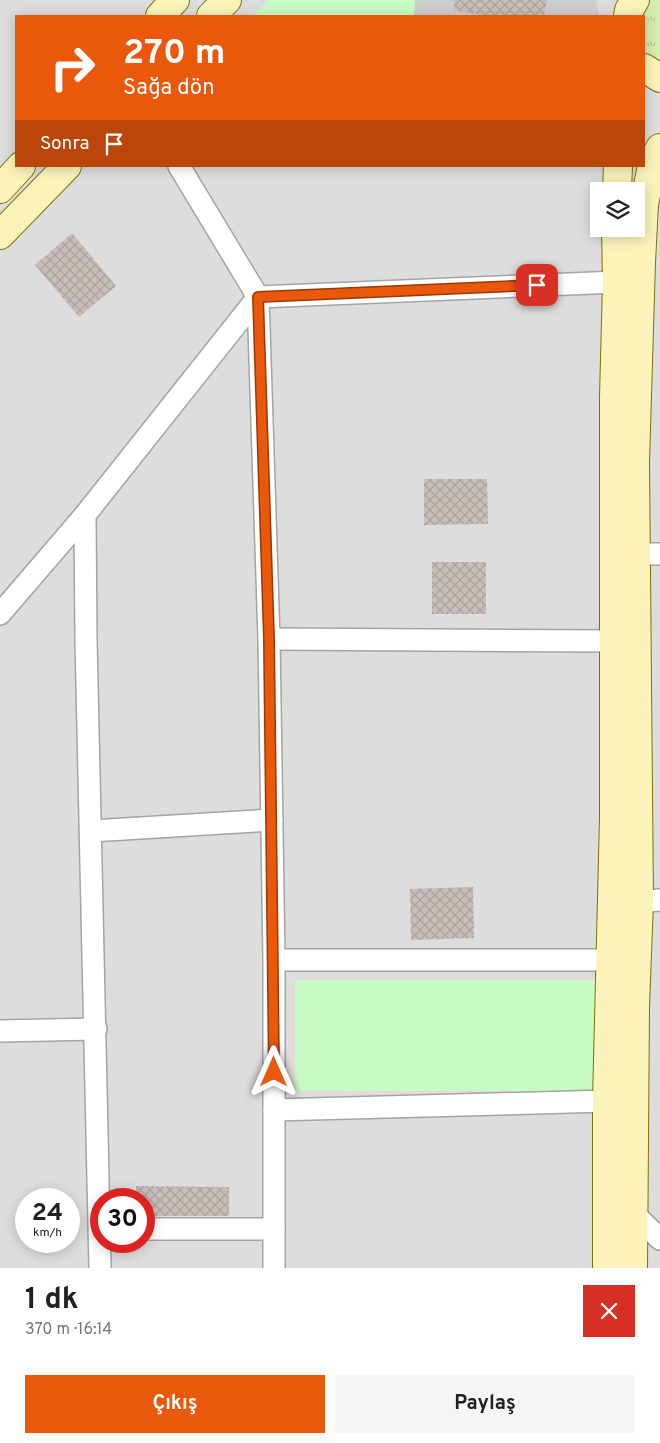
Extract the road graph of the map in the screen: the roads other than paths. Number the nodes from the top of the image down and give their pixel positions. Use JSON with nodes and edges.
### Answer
{"nodes":[{"id":1,"x":176,"y":0,"type":"edge"},
{"id":2,"x":227,"y":0,"type":"edge"},
{"id":3,"x":161,"y":15,"type":"edge"},
{"id":4,"x":212,"y":15,"type":"edge"},
{"id":5,"x":645,"y":69,"type":"edge"},
{"id":6,"x":660,"y":78,"type":"edge"},
{"id":7,"x":660,"y":148,"type":"edge"},
{"id":8,"x":20,"y":167,"type":"edge"},
{"id":9,"x":66,"y":167,"type":"edge"},
{"id":10,"x":180,"y":167,"type":"edge"},
{"id":11,"x":618,"y":167,"type":"edge"},
{"id":12,"x":617,"y":182,"type":"edge"},
{"id":13,"x":0,"y":189,"type":"edge"},
{"id":14,"x":0,"y":236,"type":"edge"},
{"id":15,"x":616,"y":237,"type":"edge"},
{"id":16,"x":617,"y":282,"type":"junction"},
{"id":17,"x":258,"y":297,"type":"junction"},
{"id":18,"x":85,"y":515,"type":"junction"},
{"id":19,"x":648,"y":554,"type":"edge"},
{"id":20,"x":0,"y":614,"type":"edge"},
{"id":21,"x":269,"y":639,"type":"junction"},
{"id":22,"x":613,"y":641,"type":"junction"},
{"id":23,"x":272,"y":820,"type":"junction"},
{"id":24,"x":91,"y":831,"type":"junction"},
{"id":25,"x":649,"y":901,"type":"edge"},
{"id":26,"x":274,"y":960,"type":"junction"},
{"id":27,"x":611,"y":960,"type":"junction"},
{"id":28,"x":96,"y":1029,"type":"junction"},
{"id":29,"x":0,"y":1031,"type":"edge"},
{"id":30,"x":607,"y":1101,"type":"junction"},
{"id":31,"x":274,"y":1110,"type":"junction"},
{"id":32,"x":99,"y":1188,"type":"edge"},
{"id":33,"x":634,"y":1212,"type":"junction"},
{"id":34,"x":155,"y":1229,"type":"edge"},
{"id":35,"x":274,"y":1229,"type":"junction"},
{"id":36,"x":660,"y":1239,"type":"edge"},
{"id":37,"x":100,"y":1253,"type":"edge"},
{"id":38,"x":100,"y":1268,"type":"edge"},
{"id":39,"x":274,"y":1268,"type":"edge"},
{"id":40,"x":607,"y":1268,"type":"edge"},
{"id":41,"x":633,"y":1268,"type":"edge"}],
"edges":[{"from":1,"to":3,"type":"street"},
{"from":2,"to":4,"type":"street"},
{"from":5,"to":6,"type":"street"},
{"from":7,"to":19,"type":"street"},
{"from":8,"to":13,"type":"street"},
{"from":9,"to":14,"type":"street"},
{"from":10,"to":17,"type":"street"},
{"from":11,"to":12,"type":"street"},
{"from":15,"to":16,"type":"street"},
{"from":16,"to":17,"type":"street"},
{"from":16,"to":22,"type":"street"},
{"from":17,"to":18,"type":"street"},
{"from":17,"to":21,"type":"street"},
{"from":18,"to":20,"type":"street"},
{"from":18,"to":24,"type":"street"},
{"from":19,"to":25,"type":"street"},
{"from":21,"to":22,"type":"street"},
{"from":21,"to":23,"type":"street"},
{"from":22,"to":27,"type":"street"},
{"from":23,"to":24,"type":"street"},
{"from":23,"to":26,"type":"street"},
{"from":24,"to":28,"type":"street"},
{"from":25,"to":33,"type":"street"},
{"from":26,"to":27,"type":"street"},
{"from":26,"to":31,"type":"street"},
{"from":27,"to":30,"type":"street"},
{"from":28,"to":29,"type":"street"},
{"from":28,"to":32,"type":"street"},
{"from":30,"to":31,"type":"street"},
{"from":30,"to":40,"type":"street"},
{"from":31,"to":35,"type":"street"},
{"from":33,"to":36,"type":"street"},
{"from":33,"to":41,"type":"street"},
{"from":34,"to":35,"type":"street"},
{"from":35,"to":39,"type":"street"},
{"from":37,"to":38,"type":"street"}]}
